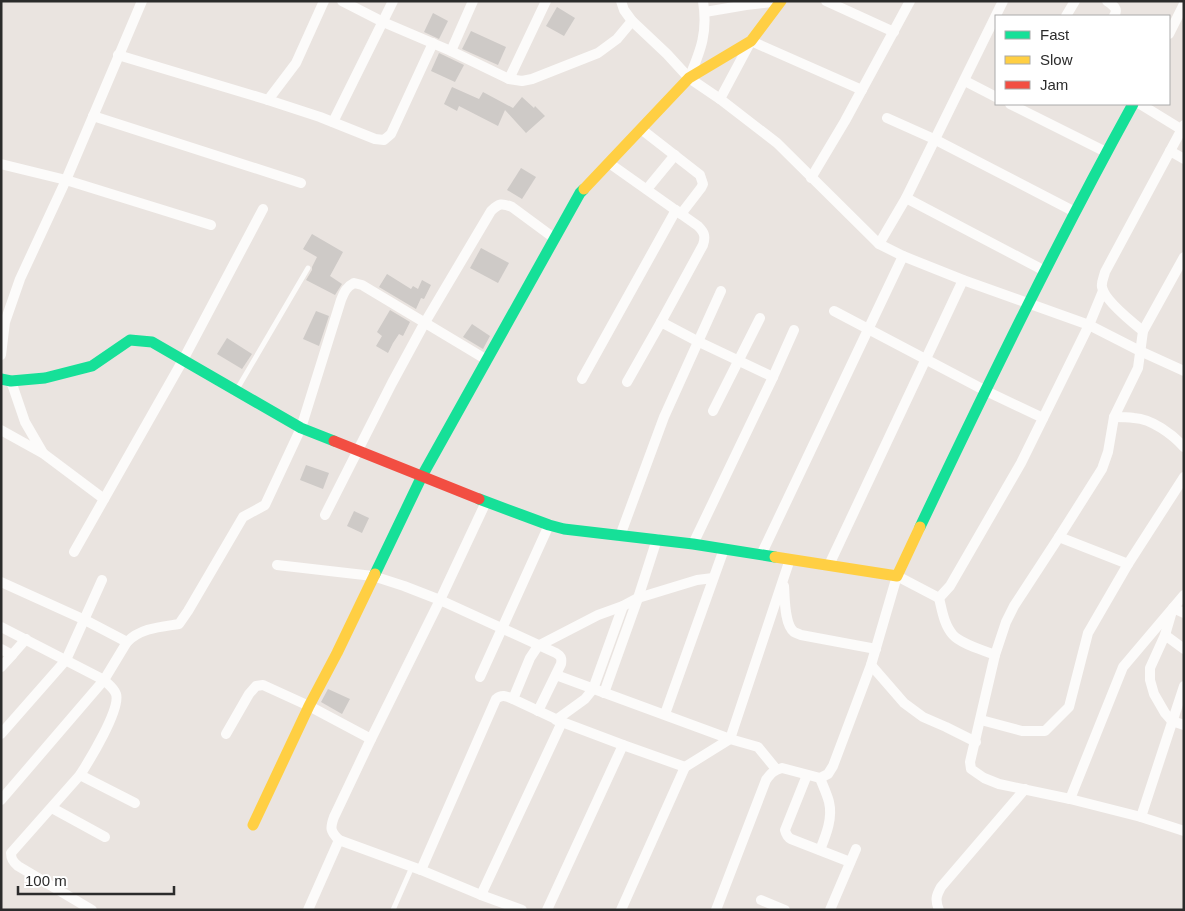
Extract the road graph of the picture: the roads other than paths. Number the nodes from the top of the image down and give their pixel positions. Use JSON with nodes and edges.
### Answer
{"nodes":[{"id":1,"x":142,"y":1,"type":"edge"},
{"id":2,"x":324,"y":1,"type":"edge"},
{"id":3,"x":342,"y":1,"type":"edge"},
{"id":4,"x":393,"y":1,"type":"edge"},
{"id":5,"x":473,"y":1,"type":"edge"},
{"id":6,"x":546,"y":1,"type":"edge"},
{"id":7,"x":621,"y":1,"type":"edge"},
{"id":8,"x":781,"y":1,"type":"edge"},
{"id":9,"x":826,"y":1,"type":"edge"},
{"id":10,"x":910,"y":1,"type":"edge"},
{"id":11,"x":1003,"y":1,"type":"edge"},
{"id":12,"x":1075,"y":1,"type":"edge"},
{"id":13,"x":1107,"y":1,"type":"edge"},
{"id":14,"x":1184,"y":4,"type":"edge"},
{"id":15,"x":704,"y":7,"type":"edge"},
{"id":16,"x":996,"y":15,"type":"edge"},
{"id":17,"x":1067,"y":15,"type":"edge"},
{"id":18,"x":1115,"y":15,"type":"edge"},
{"id":19,"x":995,"y":18,"type":"edge"},
{"id":20,"x":632,"y":21,"type":"junction"},
{"id":21,"x":383,"y":22,"type":"junction"},
{"id":22,"x":894,"y":32,"type":"junction"},
{"id":23,"x":1170,"y":32,"type":"edge"},
{"id":24,"x":752,"y":41,"type":"junction"},
{"id":25,"x":433,"y":43,"type":"junction"},
{"id":26,"x":452,"y":51,"type":"junction"},
{"id":27,"x":118,"y":55,"type":"junction"},
{"id":28,"x":510,"y":78,"type":"junction"},
{"id":29,"x":689,"y":78,"type":"junction"},
{"id":30,"x":965,"y":81,"type":"junction"},
{"id":31,"x":862,"y":90,"type":"junction"},
{"id":32,"x":995,"y":96,"type":"edge"},
{"id":33,"x":720,"y":99,"type":"junction"},
{"id":34,"x":268,"y":100,"type":"junction"},
{"id":35,"x":1012,"y":105,"type":"edge"},
{"id":36,"x":1132,"y":105,"type":"edge"},
{"id":37,"x":1142,"y":105,"type":"edge"},
{"id":38,"x":93,"y":116,"type":"junction"},
{"id":39,"x":887,"y":118,"type":"dead end"},
{"id":40,"x":333,"y":122,"type":"junction"},
{"id":41,"x":641,"y":129,"type":"junction"},
{"id":42,"x":1183,"y":129,"type":"edge"},
{"id":43,"x":934,"y":139,"type":"junction"},
{"id":44,"x":1170,"y":151,"type":"junction"},
{"id":45,"x":1106,"y":152,"type":"junction"},
{"id":46,"x":675,"y":155,"type":"junction"},
{"id":47,"x":1184,"y":159,"type":"edge"},
{"id":48,"x":609,"y":163,"type":"junction"},
{"id":49,"x":1,"y":164,"type":"edge"},
{"id":50,"x":812,"y":178,"type":"junction"},
{"id":51,"x":66,"y":180,"type":"junction"},
{"id":52,"x":301,"y":183,"type":"dead end"},
{"id":53,"x":647,"y":190,"type":"junction"},
{"id":54,"x":906,"y":198,"type":"junction"},
{"id":55,"x":263,"y":209,"type":"dead end"},
{"id":56,"x":679,"y":212,"type":"junction"},
{"id":57,"x":1075,"y":212,"type":"junction"},
{"id":58,"x":211,"y":225,"type":"dead end"},
{"id":59,"x":554,"y":238,"type":"junction"},
{"id":60,"x":879,"y":244,"type":"junction"},
{"id":61,"x":903,"y":256,"type":"junction"},
{"id":62,"x":1184,"y":257,"type":"edge"},
{"id":63,"x":308,"y":268,"type":"dead end"},
{"id":64,"x":1045,"y":271,"type":"junction"},
{"id":65,"x":963,"y":280,"type":"junction"},
{"id":66,"x":720,"y":291,"type":"dead end"},
{"id":67,"x":1103,"y":291,"type":"junction"},
{"id":68,"x":1028,"y":304,"type":"junction"},
{"id":69,"x":834,"y":312,"type":"dead end"},
{"id":70,"x":760,"y":318,"type":"dead end"},
{"id":71,"x":661,"y":322,"type":"junction"},
{"id":72,"x":3,"y":323,"type":"edge"},
{"id":73,"x":424,"y":324,"type":"junction"},
{"id":74,"x":1089,"y":325,"type":"junction"},
{"id":75,"x":867,"y":329,"type":"junction"},
{"id":76,"x":794,"y":330,"type":"dead end"},
{"id":77,"x":1143,"y":331,"type":"junction"},
{"id":78,"x":697,"y":342,"type":"junction"},
{"id":79,"x":1140,"y":351,"type":"junction"},
{"id":80,"x":1,"y":355,"type":"edge"},
{"id":81,"x":183,"y":360,"type":"junction"},
{"id":82,"x":486,"y":360,"type":"junction"},
{"id":83,"x":926,"y":360,"type":"junction"},
{"id":84,"x":738,"y":361,"type":"junction"},
{"id":85,"x":1184,"y":371,"type":"edge"},
{"id":86,"x":773,"y":377,"type":"junction"},
{"id":87,"x":582,"y":379,"type":"dead end"},
{"id":88,"x":6,"y":380,"type":"edge"},
{"id":89,"x":627,"y":382,"type":"dead end"},
{"id":90,"x":986,"y":390,"type":"junction"},
{"id":91,"x":236,"y":391,"type":"junction"},
{"id":92,"x":713,"y":410,"type":"dead end"},
{"id":93,"x":1043,"y":418,"type":"junction"},
{"id":94,"x":1114,"y":418,"type":"junction"},
{"id":95,"x":301,"y":428,"type":"junction"},
{"id":96,"x":1,"y":430,"type":"edge"},
{"id":97,"x":1184,"y":447,"type":"edge"},
{"id":98,"x":357,"y":450,"type":"junction"},
{"id":99,"x":44,"y":454,"type":"junction"},
{"id":100,"x":422,"y":476,"type":"junction"},
{"id":101,"x":1184,"y":477,"type":"edge"},
{"id":102,"x":104,"y":499,"type":"junction"},
{"id":103,"x":486,"y":502,"type":"junction"},
{"id":104,"x":325,"y":515,"type":"dead end"},
{"id":105,"x":549,"y":525,"type":"junction"},
{"id":106,"x":620,"y":536,"type":"junction"},
{"id":107,"x":1059,"y":537,"type":"junction"},
{"id":108,"x":657,"y":539,"type":"junction"},
{"id":109,"x":692,"y":544,"type":"junction"},
{"id":110,"x":724,"y":549,"type":"junction"},
{"id":111,"x":74,"y":552,"type":"dead end"},
{"id":112,"x":761,"y":555,"type":"junction"},
{"id":113,"x":790,"y":559,"type":"junction"},
{"id":114,"x":1128,"y":564,"type":"junction"},
{"id":115,"x":276,"y":565,"type":"dead end"},
{"id":116,"x":830,"y":565,"type":"junction"},
{"id":117,"x":373,"y":576,"type":"junction"},
{"id":118,"x":897,"y":576,"type":"junction"},
{"id":119,"x":713,"y":578,"type":"junction"},
{"id":120,"x":102,"y":580,"type":"dead end"},
{"id":121,"x":784,"y":580,"type":"junction"},
{"id":122,"x":1,"y":582,"type":"edge"},
{"id":123,"x":1184,"y":595,"type":"edge"},
{"id":124,"x":638,"y":598,"type":"junction"},
{"id":125,"x":939,"y":598,"type":"junction"},
{"id":126,"x":440,"y":600,"type":"junction"},
{"id":127,"x":623,"y":606,"type":"junction"},
{"id":128,"x":1173,"y":608,"type":"junction"},
{"id":129,"x":1184,"y":613,"type":"edge"},
{"id":130,"x":84,"y":620,"type":"junction"},
{"id":131,"x":1,"y":627,"type":"edge"},
{"id":132,"x":502,"y":629,"type":"junction"},
{"id":133,"x":1165,"y":635,"type":"junction"},
{"id":134,"x":26,"y":639,"type":"junction"},
{"id":135,"x":127,"y":642,"type":"junction"},
{"id":136,"x":538,"y":646,"type":"junction"},
{"id":137,"x":1,"y":649,"type":"edge"},
{"id":138,"x":876,"y":649,"type":"junction"},
{"id":139,"x":1184,"y":649,"type":"edge"},
{"id":140,"x":12,"y":655,"type":"junction"},
{"id":141,"x":995,"y":655,"type":"junction"},
{"id":142,"x":66,"y":660,"type":"junction"},
{"id":143,"x":871,"y":665,"type":"junction"},
{"id":144,"x":1,"y":667,"type":"edge"},
{"id":145,"x":556,"y":675,"type":"junction"},
{"id":146,"x":480,"y":677,"type":"dead end"},
{"id":147,"x":104,"y":680,"type":"junction"},
{"id":148,"x":1184,"y":686,"type":"edge"},
{"id":149,"x":593,"y":689,"type":"junction"},
{"id":150,"x":604,"y":693,"type":"junction"},
{"id":151,"x":513,"y":699,"type":"junction"},
{"id":152,"x":308,"y":706,"type":"junction"},
{"id":153,"x":538,"y":711,"type":"junction"},
{"id":154,"x":665,"y":714,"type":"junction"},
{"id":155,"x":981,"y":720,"type":"junction"},
{"id":156,"x":559,"y":721,"type":"junction"},
{"id":157,"x":1172,"y":721,"type":"junction"},
{"id":158,"x":1184,"y":725,"type":"edge"},
{"id":159,"x":1,"y":734,"type":"edge"},
{"id":160,"x":226,"y":734,"type":"dead end"},
{"id":161,"x":371,"y":739,"type":"junction"},
{"id":162,"x":730,"y":739,"type":"junction"},
{"id":163,"x":976,"y":742,"type":"junction"},
{"id":164,"x":624,"y":745,"type":"junction"},
{"id":165,"x":686,"y":767,"type":"junction"},
{"id":166,"x":776,"y":769,"type":"junction"},
{"id":167,"x":807,"y":775,"type":"junction"},
{"id":168,"x":80,"y":776,"type":"junction"},
{"id":169,"x":820,"y":778,"type":"junction"},
{"id":170,"x":1026,"y":790,"type":"junction"},
{"id":171,"x":1070,"y":799,"type":"junction"},
{"id":172,"x":1,"y":800,"type":"edge"},
{"id":173,"x":135,"y":803,"type":"dead end"},
{"id":174,"x":52,"y":808,"type":"junction"},
{"id":175,"x":1141,"y":817,"type":"junction"},
{"id":176,"x":254,"y":825,"type":"dead end"},
{"id":177,"x":1184,"y":831,"type":"edge"},
{"id":178,"x":105,"y":837,"type":"dead end"},
{"id":179,"x":339,"y":840,"type":"junction"},
{"id":180,"x":856,"y":849,"type":"dead end"},
{"id":181,"x":820,"y":850,"type":"junction"},
{"id":182,"x":850,"y":862,"type":"junction"},
{"id":183,"x":417,"y":869,"type":"junction"},
{"id":184,"x":481,"y":895,"type":"junction"},
{"id":185,"x":761,"y":900,"type":"dead end"},
{"id":186,"x":508,"y":907,"type":"edge"},
{"id":187,"x":92,"y":910,"type":"edge"},
{"id":188,"x":308,"y":910,"type":"edge"},
{"id":189,"x":393,"y":910,"type":"edge"},
{"id":190,"x":522,"y":910,"type":"edge"},
{"id":191,"x":547,"y":910,"type":"edge"},
{"id":192,"x":621,"y":910,"type":"edge"},
{"id":193,"x":716,"y":910,"type":"edge"},
{"id":194,"x":784,"y":910,"type":"edge"},
{"id":195,"x":830,"y":910,"type":"edge"},
{"id":196,"x":939,"y":910,"type":"edge"}],
"edges":[{"from":1,"to":27,"type":"street"},
{"from":2,"to":34,"type":"street"},
{"from":3,"to":21,"type":"street"},
{"from":4,"to":21,"type":"street"},
{"from":5,"to":26,"type":"street"},
{"from":6,"to":28,"type":"street"},
{"from":7,"to":20,"type":"street"},
{"from":8,"to":15,"type":"street"},
{"from":8,"to":24,"type":"street"},
{"from":9,"to":22,"type":"street"},
{"from":10,"to":22,"type":"street"},
{"from":11,"to":16,"type":"street"},
{"from":12,"to":17,"type":"street"},
{"from":13,"to":18,"type":"street"},
{"from":14,"to":23,"type":"street"},
{"from":15,"to":29,"type":"street"},
{"from":19,"to":30,"type":"street"},
{"from":20,"to":28,"type":"street"},
{"from":20,"to":29,"type":"street"},
{"from":21,"to":25,"type":"street"},
{"from":21,"to":40,"type":"street"},
{"from":22,"to":31,"type":"street"},
{"from":24,"to":29,"type":"street"},
{"from":24,"to":31,"type":"street"},
{"from":24,"to":33,"type":"street"},
{"from":25,"to":26,"type":"street"},
{"from":25,"to":40,"type":"street"},
{"from":26,"to":28,"type":"street"},
{"from":27,"to":34,"type":"street"},
{"from":27,"to":38,"type":"street"},
{"from":29,"to":33,"type":"street"},
{"from":29,"to":41,"type":"street"},
{"from":30,"to":32,"type":"street"},
{"from":30,"to":43,"type":"street"},
{"from":31,"to":50,"type":"street"},
{"from":33,"to":50,"type":"street"},
{"from":34,"to":40,"type":"street"},
{"from":35,"to":45,"type":"street"},
{"from":36,"to":45,"type":"street"},
{"from":37,"to":42,"type":"street"},
{"from":38,"to":51,"type":"street"},
{"from":38,"to":52,"type":"street"},
{"from":39,"to":43,"type":"street"},
{"from":41,"to":46,"type":"street"},
{"from":41,"to":48,"type":"street"},
{"from":42,"to":44,"type":"street"},
{"from":43,"to":54,"type":"street"},
{"from":43,"to":57,"type":"street"},
{"from":44,"to":47,"type":"street"},
{"from":44,"to":67,"type":"street"},
{"from":45,"to":57,"type":"street"},
{"from":46,"to":53,"type":"street"},
{"from":46,"to":56,"type":"street"},
{"from":48,"to":53,"type":"street"},
{"from":48,"to":59,"type":"street"},
{"from":49,"to":51,"type":"street"},
{"from":50,"to":60,"type":"street"},
{"from":51,"to":58,"type":"street"},
{"from":51,"to":72,"type":"street"},
{"from":53,"to":56,"type":"street"},
{"from":54,"to":60,"type":"street"},
{"from":54,"to":64,"type":"street"},
{"from":55,"to":81,"type":"street"},
{"from":56,"to":71,"type":"street"},
{"from":56,"to":87,"type":"street"},
{"from":57,"to":64,"type":"street"},
{"from":59,"to":73,"type":"street"},
{"from":59,"to":82,"type":"street"},
{"from":60,"to":61,"type":"street"},
{"from":61,"to":65,"type":"street"},
{"from":61,"to":75,"type":"street"},
{"from":62,"to":77,"type":"street"},
{"from":63,"to":91,"type":"lane"},
{"from":64,"to":68,"type":"street"},
{"from":65,"to":68,"type":"street"},
{"from":65,"to":83,"type":"street"},
{"from":66,"to":78,"type":"street"},
{"from":67,"to":74,"type":"street"},
{"from":67,"to":77,"type":"street"},
{"from":68,"to":74,"type":"street"},
{"from":68,"to":90,"type":"street"},
{"from":69,"to":75,"type":"street"},
{"from":70,"to":84,"type":"street"},
{"from":71,"to":78,"type":"street"},
{"from":71,"to":89,"type":"street"},
{"from":72,"to":80,"type":"street"},
{"from":73,"to":82,"type":"street"},
{"from":73,"to":95,"type":"street"},
{"from":73,"to":98,"type":"street"},
{"from":74,"to":79,"type":"street"},
{"from":74,"to":93,"type":"street"},
{"from":75,"to":83,"type":"street"},
{"from":75,"to":112,"type":"street"},
{"from":76,"to":86,"type":"street"},
{"from":77,"to":79,"type":"street"},
{"from":78,"to":84,"type":"street"},
{"from":78,"to":106,"type":"street"},
{"from":79,"to":85,"type":"street"},
{"from":79,"to":94,"type":"street"},
{"from":81,"to":88,"type":"street"},
{"from":81,"to":91,"type":"street"},
{"from":81,"to":102,"type":"street"},
{"from":82,"to":100,"type":"street"},
{"from":83,"to":90,"type":"street"},
{"from":83,"to":116,"type":"street"},
{"from":84,"to":86,"type":"street"},
{"from":84,"to":92,"type":"street"},
{"from":86,"to":109,"type":"street"},
{"from":88,"to":99,"type":"street"},
{"from":90,"to":93,"type":"street"},
{"from":90,"to":118,"type":"street"},
{"from":91,"to":95,"type":"street"},
{"from":93,"to":125,"type":"street"},
{"from":94,"to":97,"type":"street"},
{"from":94,"to":107,"type":"street"},
{"from":95,"to":98,"type":"street"},
{"from":95,"to":135,"type":"street"},
{"from":96,"to":99,"type":"street"},
{"from":98,"to":100,"type":"street"},
{"from":98,"to":104,"type":"street"},
{"from":99,"to":102,"type":"street"},
{"from":100,"to":103,"type":"street"},
{"from":100,"to":117,"type":"street"},
{"from":101,"to":114,"type":"street"},
{"from":102,"to":111,"type":"street"},
{"from":103,"to":105,"type":"street"},
{"from":103,"to":126,"type":"street"},
{"from":105,"to":106,"type":"street"},
{"from":105,"to":132,"type":"street"},
{"from":106,"to":108,"type":"street"},
{"from":107,"to":114,"type":"street"},
{"from":107,"to":141,"type":"street"},
{"from":108,"to":109,"type":"street"},
{"from":108,"to":124,"type":"street"},
{"from":109,"to":110,"type":"street"},
{"from":110,"to":112,"type":"street"},
{"from":110,"to":119,"type":"street"},
{"from":112,"to":113,"type":"street"},
{"from":113,"to":116,"type":"street"},
{"from":113,"to":121,"type":"street"},
{"from":114,"to":155,"type":"street"},
{"from":115,"to":117,"type":"street"},
{"from":116,"to":118,"type":"street"},
{"from":117,"to":126,"type":"street"},
{"from":117,"to":152,"type":"street"},
{"from":118,"to":125,"type":"street"},
{"from":118,"to":138,"type":"street"},
{"from":119,"to":124,"type":"street"},
{"from":119,"to":154,"type":"street"},
{"from":120,"to":130,"type":"street"},
{"from":121,"to":138,"type":"street"},
{"from":121,"to":162,"type":"street"},
{"from":122,"to":130,"type":"street"},
{"from":123,"to":128,"type":"street"},
{"from":124,"to":127,"type":"street"},
{"from":124,"to":150,"type":"street"},
{"from":125,"to":141,"type":"street"},
{"from":126,"to":132,"type":"street"},
{"from":126,"to":161,"type":"street"},
{"from":127,"to":136,"type":"street"},
{"from":127,"to":149,"type":"street"},
{"from":128,"to":129,"type":"street"},
{"from":128,"to":133,"type":"street"},
{"from":128,"to":171,"type":"street"},
{"from":130,"to":135,"type":"street"},
{"from":130,"to":142,"type":"street"},
{"from":131,"to":134,"type":"street"},
{"from":132,"to":136,"type":"street"},
{"from":132,"to":146,"type":"street"},
{"from":133,"to":139,"type":"street"},
{"from":133,"to":157,"type":"street"},
{"from":134,"to":140,"type":"street"},
{"from":134,"to":142,"type":"street"},
{"from":135,"to":147,"type":"street"},
{"from":136,"to":145,"type":"street"},
{"from":136,"to":151,"type":"street"},
{"from":137,"to":140,"type":"street"},
{"from":138,"to":143,"type":"street"},
{"from":140,"to":144,"type":"street"},
{"from":141,"to":155,"type":"street"},
{"from":142,"to":147,"type":"street"},
{"from":142,"to":159,"type":"street"},
{"from":143,"to":163,"type":"street"},
{"from":143,"to":169,"type":"street"},
{"from":145,"to":149,"type":"street"},
{"from":145,"to":153,"type":"street"},
{"from":147,"to":168,"type":"street"},
{"from":147,"to":172,"type":"street"},
{"from":148,"to":157,"type":"street"},
{"from":149,"to":150,"type":"street"},
{"from":149,"to":156,"type":"street"},
{"from":150,"to":154,"type":"street"},
{"from":151,"to":153,"type":"street"},
{"from":151,"to":183,"type":"street"},
{"from":152,"to":160,"type":"street"},
{"from":152,"to":161,"type":"street"},
{"from":152,"to":176,"type":"street"},
{"from":153,"to":156,"type":"street"},
{"from":154,"to":162,"type":"street"},
{"from":155,"to":163,"type":"street"},
{"from":156,"to":164,"type":"street"},
{"from":156,"to":184,"type":"street"},
{"from":157,"to":158,"type":"street"},
{"from":157,"to":175,"type":"street"},
{"from":161,"to":179,"type":"street"},
{"from":162,"to":165,"type":"street"},
{"from":162,"to":166,"type":"street"},
{"from":163,"to":170,"type":"street"},
{"from":164,"to":165,"type":"street"},
{"from":164,"to":191,"type":"street"},
{"from":165,"to":192,"type":"street"},
{"from":166,"to":167,"type":"street"},
{"from":166,"to":193,"type":"street"},
{"from":167,"to":169,"type":"street"},
{"from":167,"to":181,"type":"street"},
{"from":168,"to":173,"type":"street"},
{"from":168,"to":174,"type":"street"},
{"from":169,"to":181,"type":"street"},
{"from":170,"to":171,"type":"street"},
{"from":170,"to":196,"type":"street"},
{"from":171,"to":175,"type":"street"},
{"from":174,"to":178,"type":"street"},
{"from":174,"to":187,"type":"street"},
{"from":175,"to":177,"type":"street"},
{"from":179,"to":183,"type":"street"},
{"from":179,"to":188,"type":"street"},
{"from":180,"to":182,"type":"street"},
{"from":181,"to":182,"type":"street"},
{"from":182,"to":195,"type":"street"},
{"from":183,"to":184,"type":"street"},
{"from":183,"to":189,"type":"lane"},
{"from":184,"to":186,"type":"street"},
{"from":185,"to":194,"type":"street"},
{"from":186,"to":190,"type":"street"}]}
